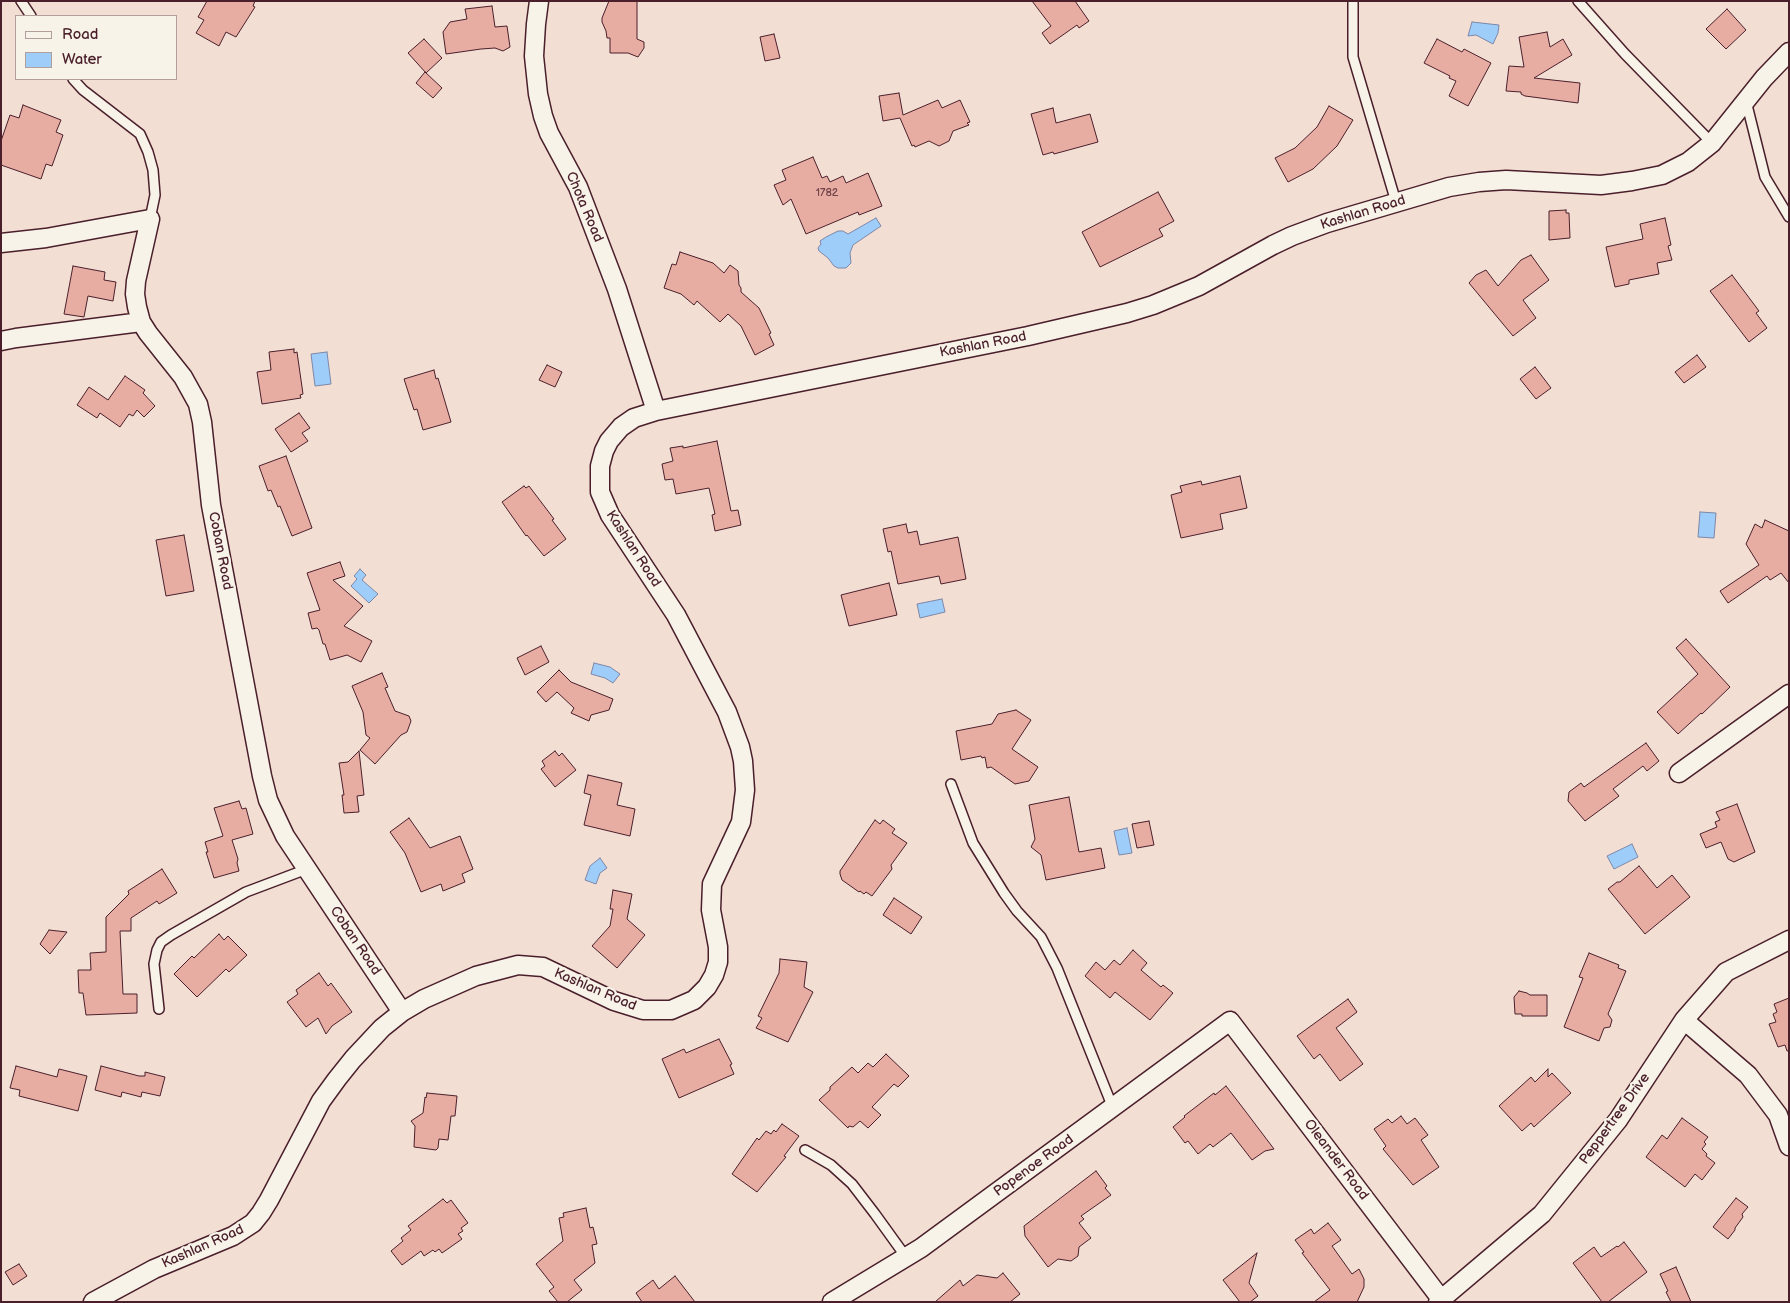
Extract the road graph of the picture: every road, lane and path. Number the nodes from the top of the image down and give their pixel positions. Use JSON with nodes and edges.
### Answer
{"nodes":[{"id":1,"x":21,"y":1,"type":"edge"},
{"id":2,"x":539,"y":1,"type":"edge"},
{"id":3,"x":1353,"y":1,"type":"edge"},
{"id":4,"x":1578,"y":1,"type":"edge"},
{"id":5,"x":30,"y":15,"type":"edge"},
{"id":6,"x":1789,"y":52,"type":"edge"},
{"id":7,"x":73,"y":80,"type":"edge"},
{"id":8,"x":1746,"y":101,"type":"junction"},
{"id":9,"x":1712,"y":143,"type":"junction"},
{"id":10,"x":1396,"y":202,"type":"junction"},
{"id":11,"x":1789,"y":217,"type":"edge"},
{"id":12,"x":150,"y":219,"type":"junction"},
{"id":13,"x":1,"y":243,"type":"edge"},
{"id":14,"x":141,"y":322,"type":"junction"},
{"id":15,"x":1,"y":342,"type":"edge"},
{"id":16,"x":656,"y":411,"type":"junction"},
{"id":17,"x":1789,"y":694,"type":"edge"},
{"id":18,"x":1679,"y":773,"type":"dead end"},
{"id":19,"x":951,"y":784,"type":"dead end"},
{"id":20,"x":307,"y":869,"type":"junction"},
{"id":21,"x":1789,"y":940,"type":"edge"},
{"id":22,"x":159,"y":1009,"type":"dead end"},
{"id":23,"x":402,"y":1012,"type":"junction"},
{"id":24,"x":1684,"y":1020,"type":"junction"},
{"id":25,"x":1230,"y":1021,"type":"joint"},
{"id":26,"x":1113,"y":1108,"type":"junction"},
{"id":27,"x":1789,"y":1146,"type":"edge"},
{"id":28,"x":804,"y":1150,"type":"dead end"},
{"id":29,"x":906,"y":1257,"type":"junction"},
{"id":30,"x":1440,"y":1301,"type":"edge"},
{"id":31,"x":93,"y":1302,"type":"edge"},
{"id":32,"x":832,"y":1302,"type":"edge"}],
"edges":[{"from":1,"to":5,"type":"lane"},
{"from":2,"to":16,"type":"street","name":"Chota Road"},
{"from":3,"to":10,"type":"lane"},
{"from":4,"to":9,"type":"lane"},
{"from":6,"to":8,"type":"street","name":"Kashlan Road"},
{"from":7,"to":12,"type":"lane"},
{"from":8,"to":9,"type":"street","name":"Kashlan Road"},
{"from":8,"to":11,"type":"lane"},
{"from":9,"to":10,"type":"street","name":"Kashlan Road"},
{"from":10,"to":16,"type":"street","name":"Kashlan Road"},
{"from":12,"to":13,"type":"street"},
{"from":12,"to":14,"type":"street","name":"Coban Road"},
{"from":14,"to":15,"type":"street"},
{"from":14,"to":20,"type":"street","name":"Coban Road"},
{"from":16,"to":23,"type":"street","name":"Kashlan Road"},
{"from":17,"to":18,"type":"street"},
{"from":19,"to":26,"type":"lane"},
{"from":20,"to":22,"type":"lane"},
{"from":20,"to":23,"type":"street","name":"Coban Road"},
{"from":21,"to":24,"type":"street","name":"Peppertree Drive"},
{"from":23,"to":31,"type":"street","name":"Kashlan Road"},
{"from":24,"to":27,"type":"street"},
{"from":24,"to":30,"type":"street","name":"Peppertree Drive"},
{"from":25,"to":26,"type":"street","name":"Popenoe Road"},
{"from":25,"to":30,"type":"street","name":"Oleander Road"},
{"from":26,"to":29,"type":"street","name":"Popenoe Road"},
{"from":28,"to":29,"type":"lane"},
{"from":29,"to":32,"type":"street","name":"Popenoe Road"}]}
